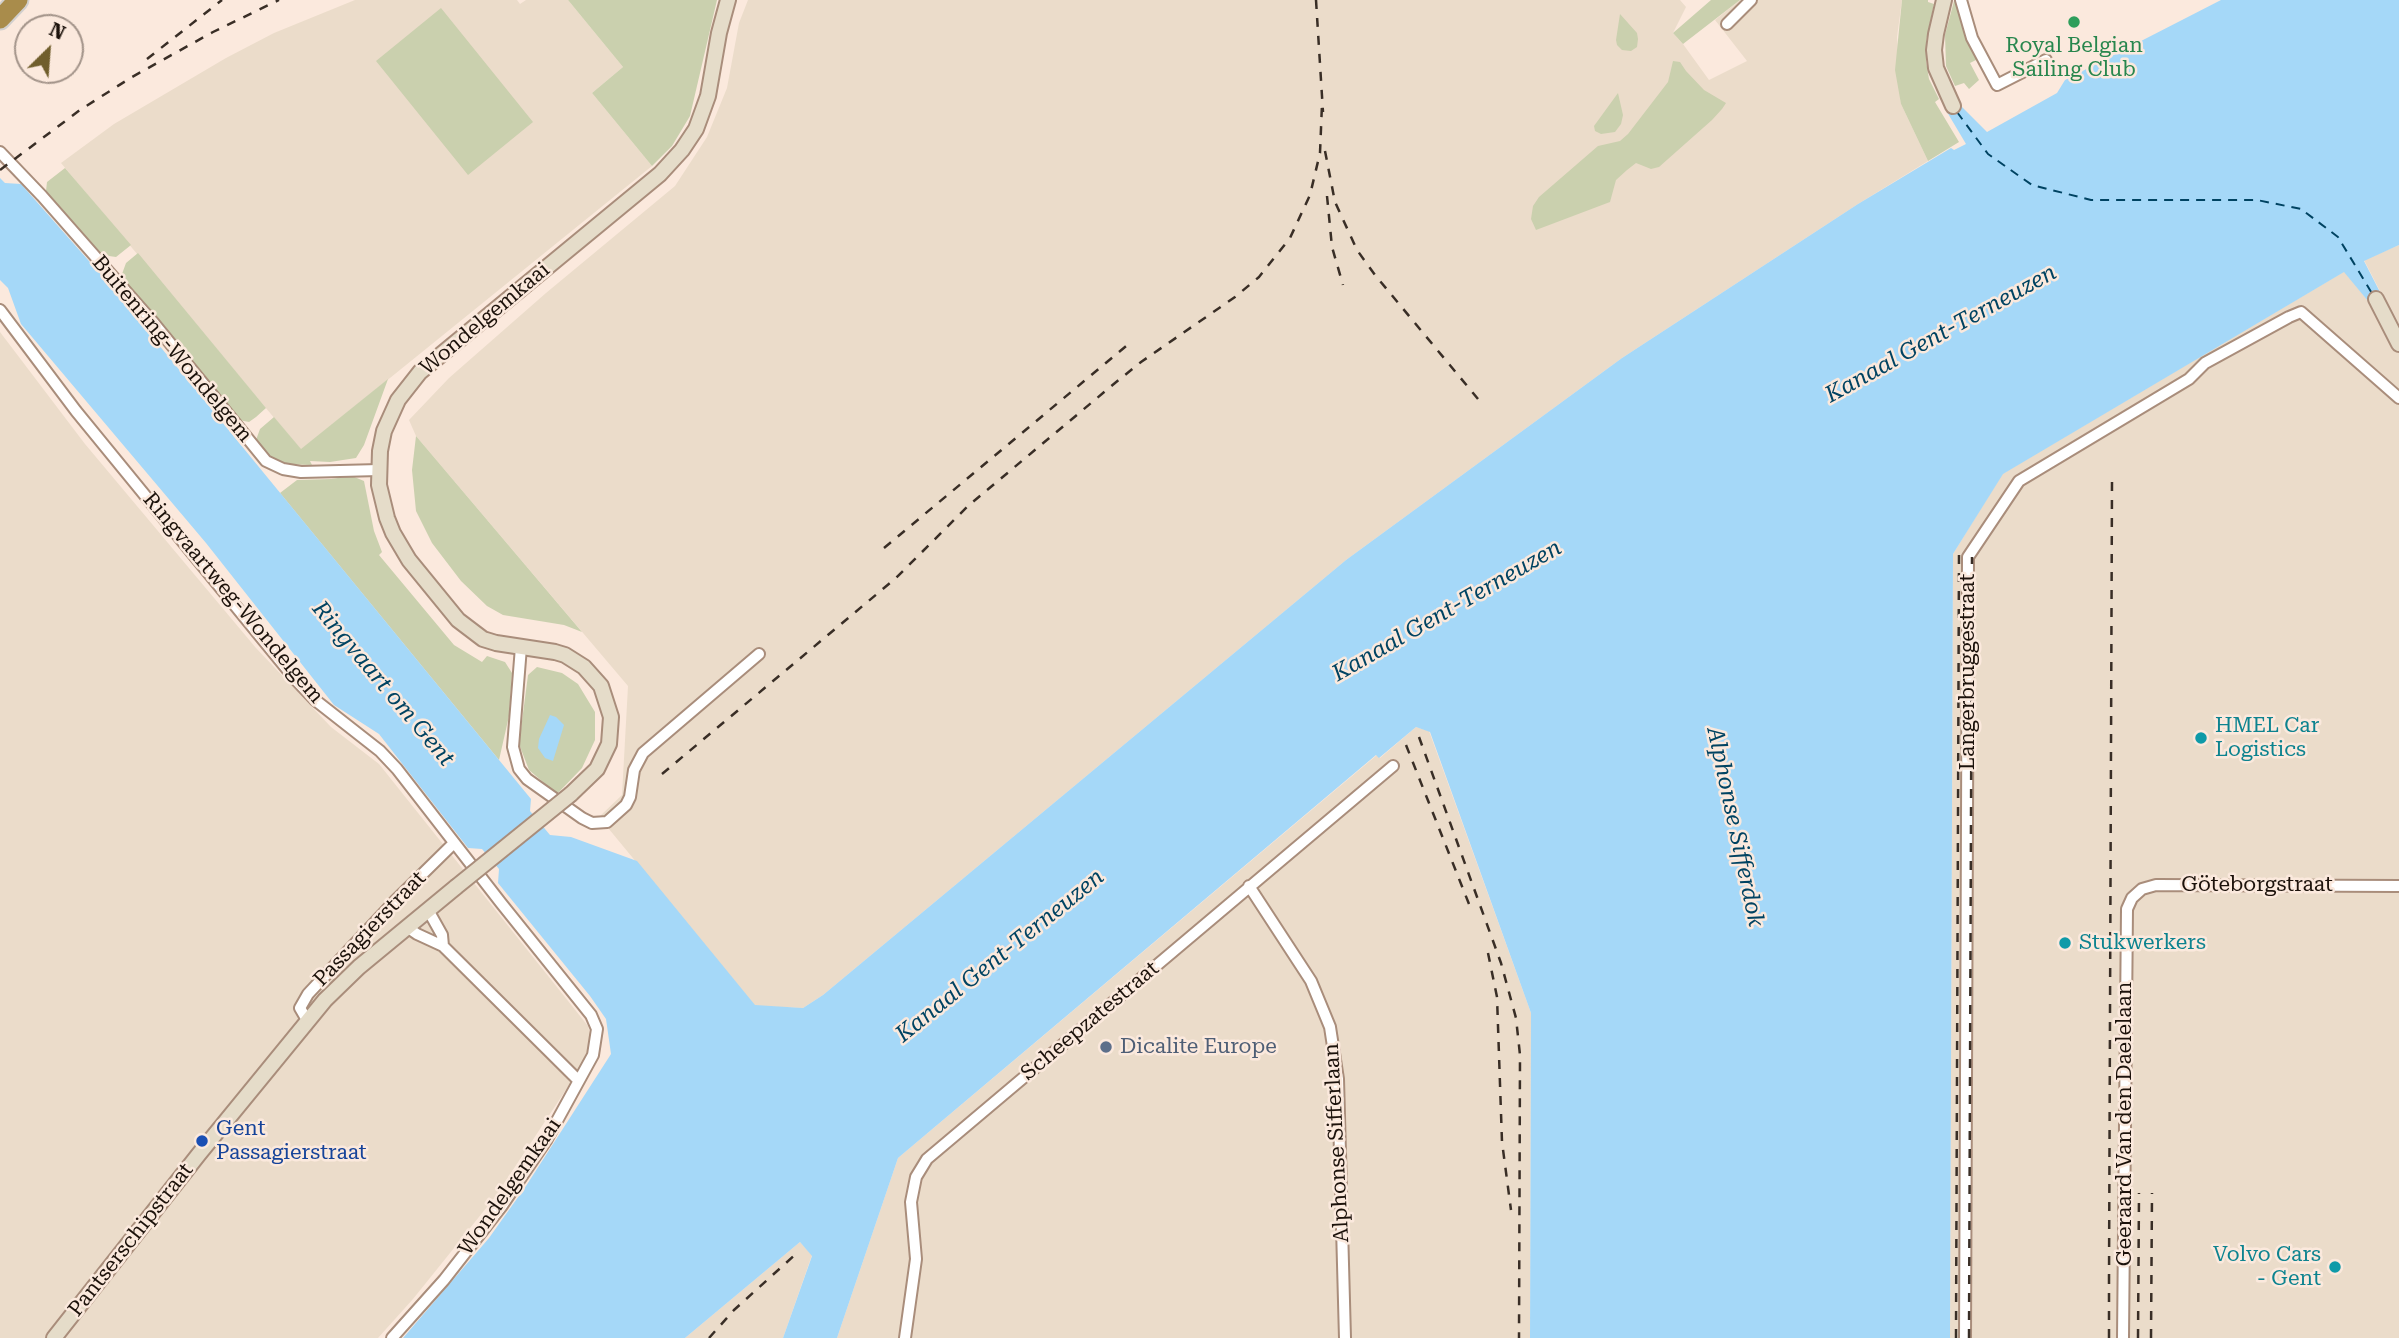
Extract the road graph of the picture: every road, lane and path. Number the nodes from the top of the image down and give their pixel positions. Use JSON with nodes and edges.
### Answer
{"nodes":[{"id":1,"x":18,"y":0,"type":"edge"},
{"id":2,"x":728,"y":0,"type":"edge"},
{"id":3,"x":1751,"y":0,"type":"edge"},
{"id":4,"x":1944,"y":0,"type":"edge"},
{"id":5,"x":1961,"y":0,"type":"edge"},
{"id":6,"x":0,"y":19,"type":"edge"},
{"id":7,"x":1727,"y":24,"type":"dead end"},
{"id":8,"x":2046,"y":60,"type":"dead end"},
{"id":9,"x":1953,"y":106,"type":"dead end"},
{"id":10,"x":0,"y":152,"type":"edge"},
{"id":11,"x":2376,"y":299,"type":"dead end"},
{"id":12,"x":0,"y":310,"type":"edge"},
{"id":13,"x":2399,"y":344,"type":"edge"},
{"id":14,"x":2399,"y":398,"type":"edge"},
{"id":15,"x":379,"y":470,"type":"junction"},
{"id":16,"x":521,"y":647,"type":"junction"},
{"id":17,"x":759,"y":654,"type":"dead end"},
{"id":18,"x":1393,"y":766,"type":"dead end"},
{"id":19,"x":454,"y":843,"type":"junction"},
{"id":20,"x":1249,"y":886,"type":"junction"},
{"id":21,"x":2399,"y":886,"type":"edge"},
{"id":22,"x":2127,"y":909,"type":"joint"},
{"id":23,"x":428,"y":910,"type":"junction"},
{"id":24,"x":407,"y":927,"type":"junction"},
{"id":25,"x":443,"y":946,"type":"junction"},
{"id":26,"x":307,"y":1020,"type":"junction"},
{"id":27,"x":578,"y":1080,"type":"junction"},
{"id":28,"x":54,"y":1338,"type":"edge"},
{"id":29,"x":392,"y":1338,"type":"edge"},
{"id":30,"x":905,"y":1338,"type":"edge"},
{"id":31,"x":1345,"y":1338,"type":"edge"},
{"id":32,"x":1965,"y":1338,"type":"edge"},
{"id":33,"x":2123,"y":1338,"type":"edge"}],
"edges":[{"from":1,"to":6,"type":"highway"},
{"from":2,"to":15,"type":"main road","name":"Wondelgemkaai"},
{"from":3,"to":7,"type":"street"},
{"from":4,"to":9,"type":"main road"},
{"from":5,"to":8,"type":"street"},
{"from":10,"to":15,"type":"street","name":"Buitenring-Wondelgem"},
{"from":11,"to":13,"type":"main road"},
{"from":12,"to":19,"type":"street","name":"Ringvaartweg-Wondelgem"},
{"from":14,"to":32,"type":"street","name":"Langerbruggestraat"},
{"from":15,"to":16,"type":"main road","name":"Wondelgemkaai"},
{"from":16,"to":17,"type":"street"},
{"from":16,"to":23,"type":"main road","name":"Wondelgemkaai","bridge":true},
{"from":18,"to":20,"type":"street","name":"Scheepzatestraat"},
{"from":19,"to":26,"type":"street","name":"Passagierstraat"},
{"from":19,"to":27,"type":"street","name":"Ringvaartweg-Wondelgem"},
{"from":20,"to":30,"type":"street","name":"Scheepzatestraat"},
{"from":20,"to":31,"type":"street","name":"Alphonse Sifferlaan"},
{"from":21,"to":22,"type":"street","name":"Göteborgstraat"},
{"from":22,"to":33,"type":"street","name":"Geeraard Van den Daelelaan"},
{"from":23,"to":24,"type":"main road","name":"Wondelgemkaai"},
{"from":23,"to":25,"type":"street"},
{"from":24,"to":25,"type":"street"},
{"from":24,"to":26,"type":"main road","name":"Pantserschipstraat"},
{"from":25,"to":27,"type":"street"},
{"from":26,"to":28,"type":"main road","name":"Pantserschipstraat"},
{"from":27,"to":29,"type":"street","name":"Wondelgemkaai"}]}
